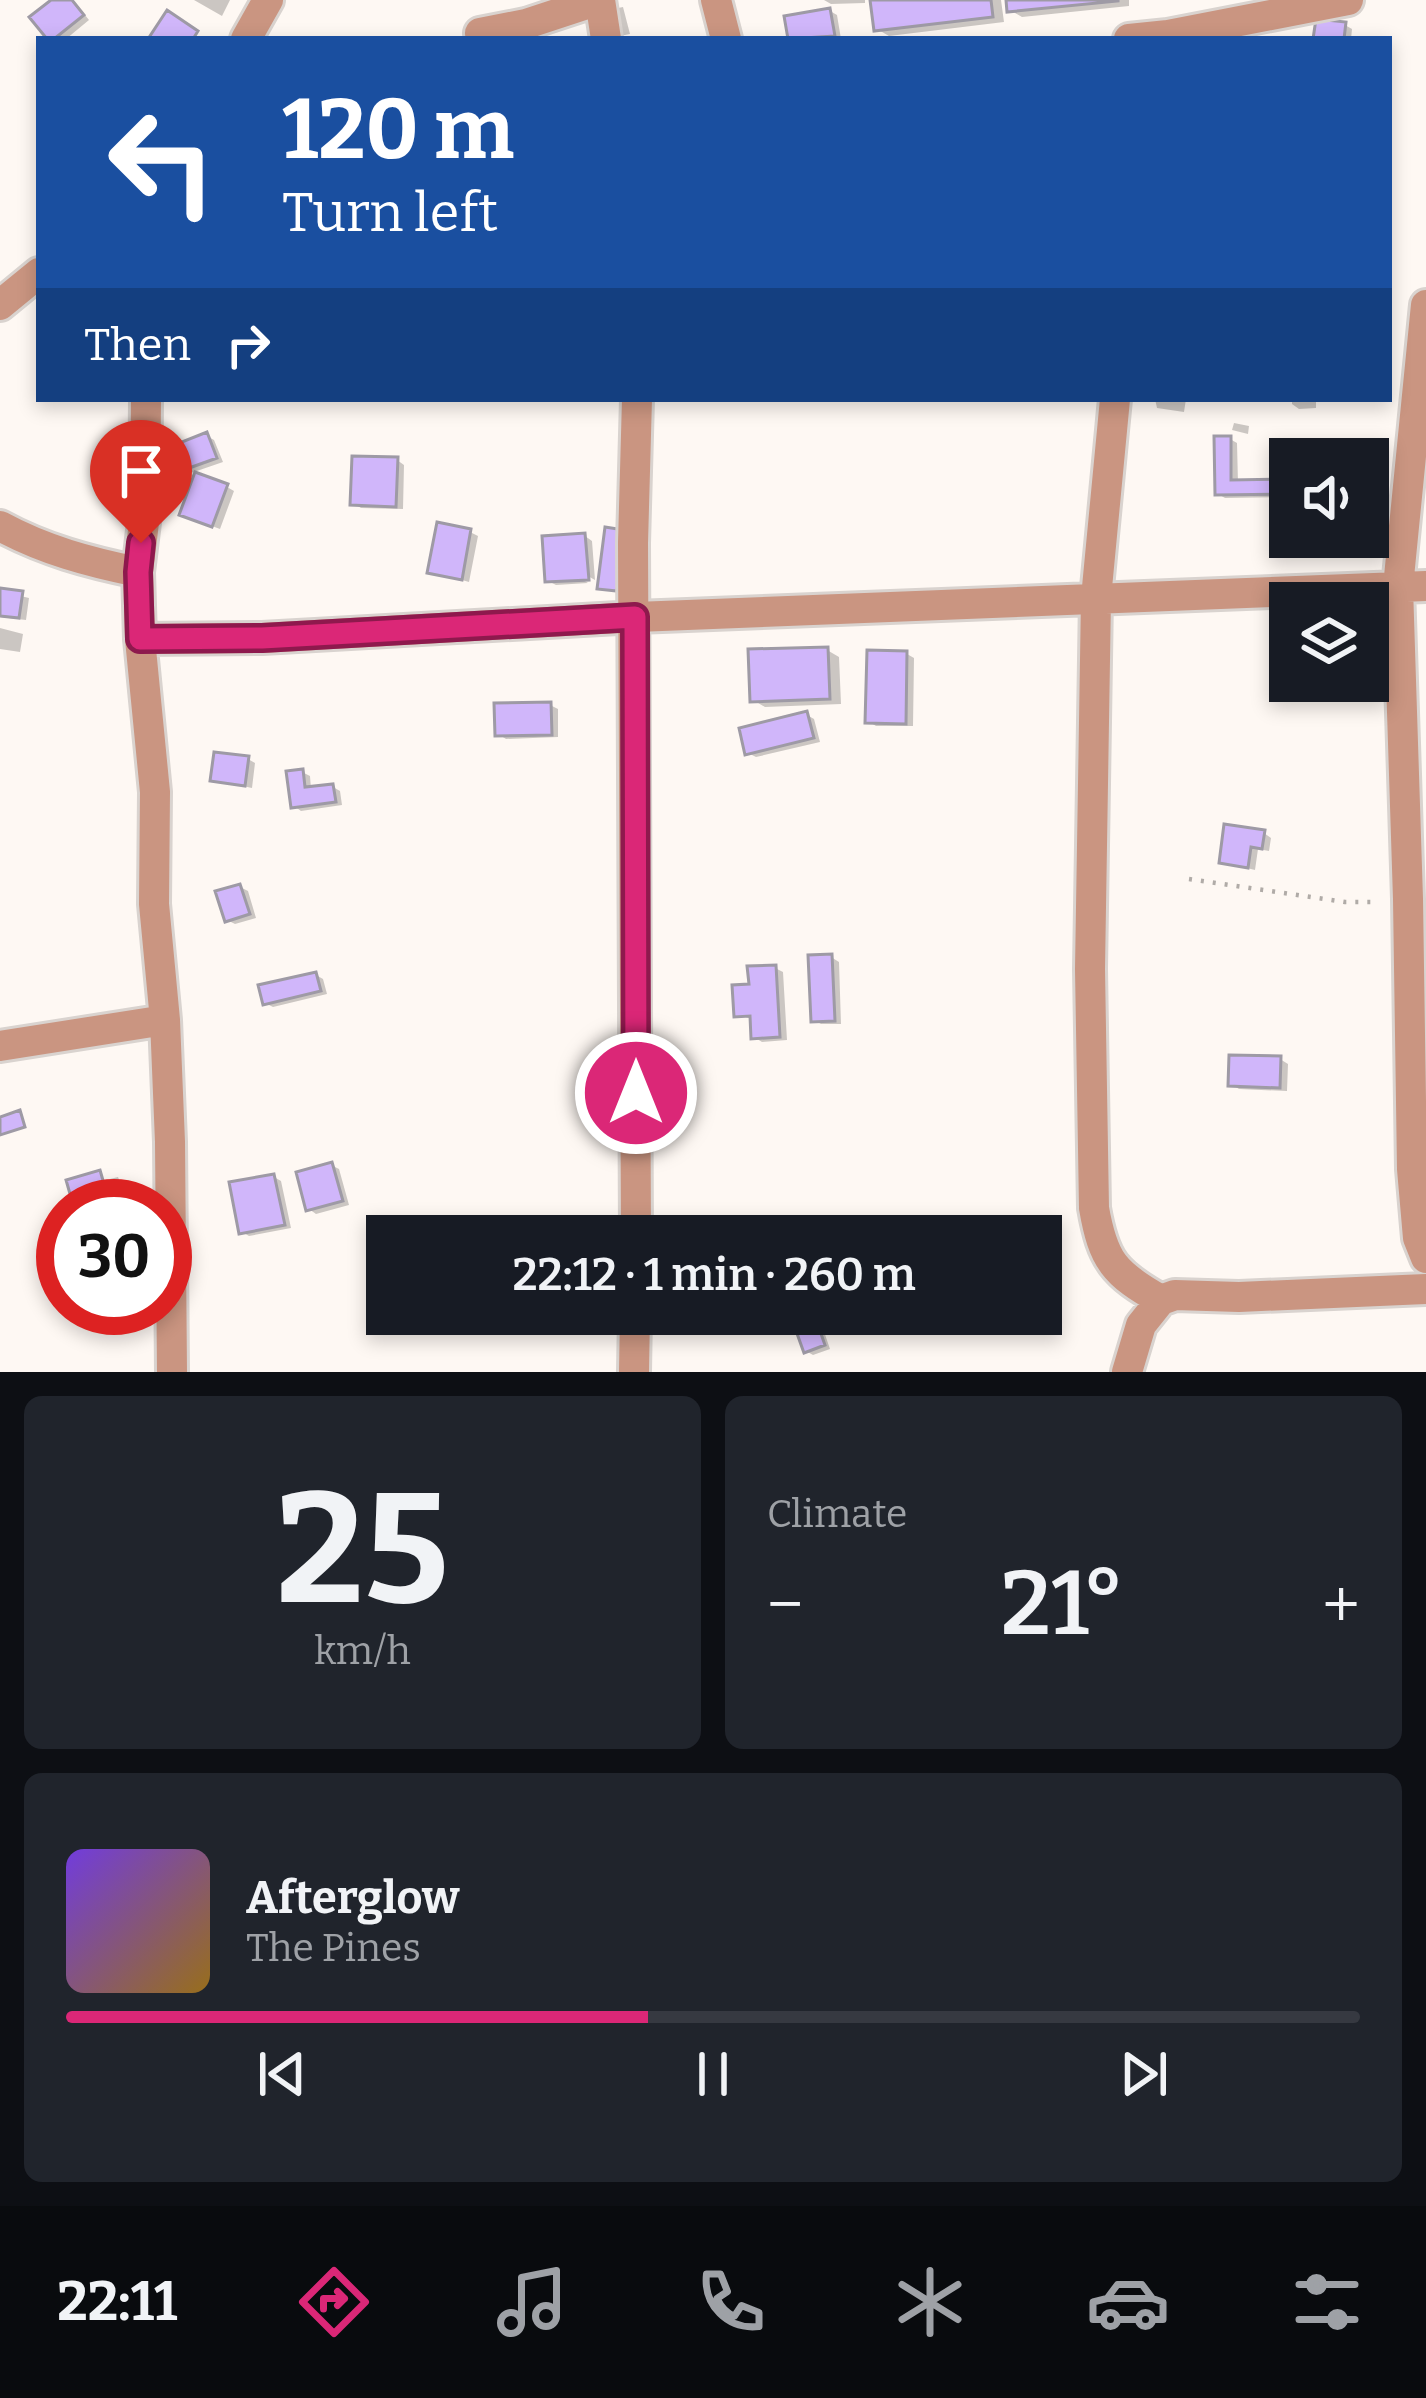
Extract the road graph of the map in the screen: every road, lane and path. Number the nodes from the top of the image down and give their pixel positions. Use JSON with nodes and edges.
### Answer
{"nodes":[{"id":1,"x":268,"y":0,"type":"edge"},
{"id":2,"x":600,"y":0,"type":"edge"},
{"id":3,"x":716,"y":0,"type":"edge"},
{"id":4,"x":1348,"y":0,"type":"edge"},
{"id":5,"x":481,"y":33,"type":"dead end"},
{"id":6,"x":248,"y":36,"type":"edge"},
{"id":7,"x":605,"y":36,"type":"edge"},
{"id":8,"x":725,"y":36,"type":"edge"},
{"id":9,"x":1172,"y":36,"type":"edge"},
{"id":10,"x":36,"y":275,"type":"edge"},
{"id":11,"x":1426,"y":304,"type":"edge"},
{"id":12,"x":0,"y":305,"type":"edge"},
{"id":13,"x":146,"y":402,"type":"edge"},
{"id":14,"x":637,"y":402,"type":"edge"},
{"id":15,"x":1115,"y":402,"type":"edge"},
{"id":16,"x":0,"y":526,"type":"edge"},
{"id":17,"x":138,"y":572,"type":"junction"},
{"id":18,"x":1412,"y":587,"type":"edge"},
{"id":19,"x":1096,"y":598,"type":"junction"},
{"id":20,"x":635,"y":617,"type":"junction"},
{"id":21,"x":140,"y":639,"type":"junction"},
{"id":22,"x":1189,"y":879,"type":"dead end"},
{"id":23,"x":1408,"y":899,"type":"junction"},
{"id":24,"x":165,"y":1020,"type":"junction"},
{"id":25,"x":0,"y":1046,"type":"edge"},
{"id":26,"x":636,"y":1215,"type":"edge"},
{"id":27,"x":1426,"y":1258,"type":"edge"},
{"id":28,"x":1426,"y":1289,"type":"edge"},
{"id":29,"x":1161,"y":1300,"type":"junction"},
{"id":30,"x":635,"y":1335,"type":"edge"},
{"id":31,"x":172,"y":1372,"type":"edge"},
{"id":32,"x":634,"y":1372,"type":"edge"},
{"id":33,"x":1127,"y":1372,"type":"edge"}],
"edges":[{"from":1,"to":6,"type":"street"},
{"from":2,"to":5,"type":"street"},
{"from":2,"to":7,"type":"street"},
{"from":3,"to":8,"type":"street"},
{"from":4,"to":9,"type":"street"},
{"from":10,"to":12,"type":"street"},
{"from":11,"to":18,"type":"street"},
{"from":13,"to":17,"type":"street"},
{"from":14,"to":20,"type":"street"},
{"from":15,"to":19,"type":"street"},
{"from":16,"to":17,"type":"street"},
{"from":17,"to":21,"type":"street"},
{"from":18,"to":19,"type":"street"},
{"from":18,"to":23,"type":"street"},
{"from":19,"to":20,"type":"street"},
{"from":19,"to":29,"type":"street"},
{"from":20,"to":21,"type":"street"},
{"from":20,"to":26,"type":"street"},
{"from":21,"to":24,"type":"street"},
{"from":22,"to":23,"type":"path"},
{"from":23,"to":27,"type":"street"},
{"from":24,"to":25,"type":"street"},
{"from":24,"to":31,"type":"street"},
{"from":28,"to":29,"type":"street"},
{"from":29,"to":33,"type":"street"},
{"from":30,"to":32,"type":"street"}]}
